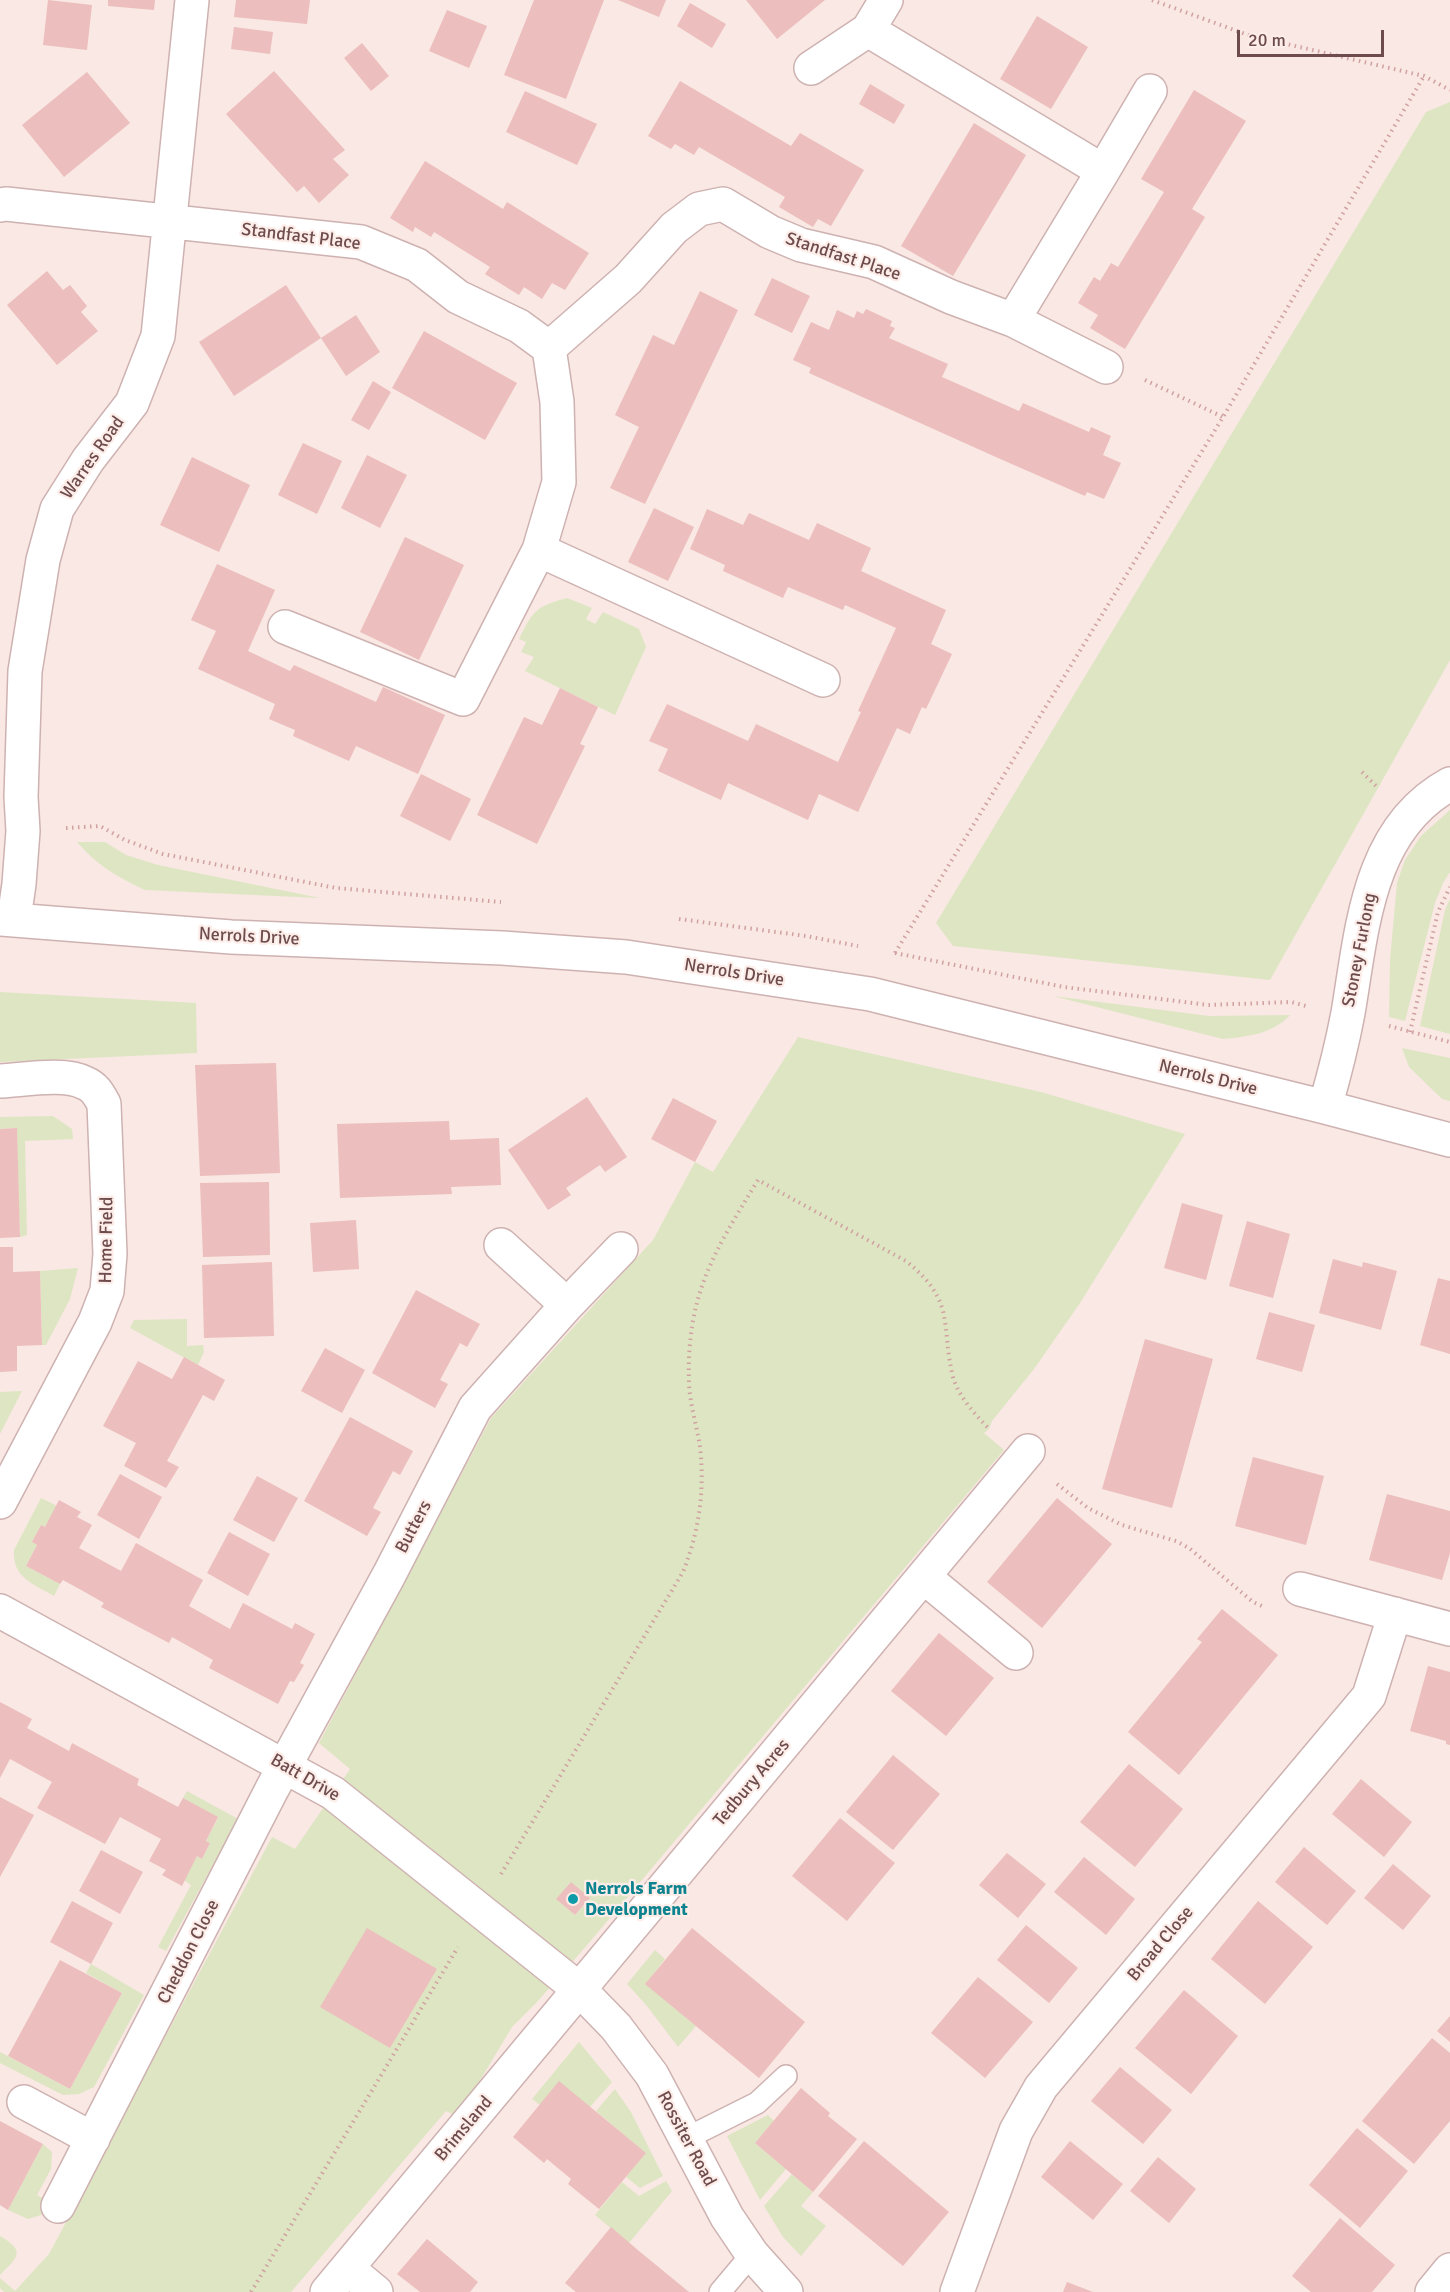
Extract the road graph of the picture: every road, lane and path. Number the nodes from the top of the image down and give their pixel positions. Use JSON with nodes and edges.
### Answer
{"nodes":[{"id":1,"x":192,"y":0,"type":"edge"},
{"id":2,"x":886,"y":0,"type":"edge"},
{"id":3,"x":1152,"y":0,"type":"edge"},
{"id":4,"x":868,"y":30,"type":"junction"},
{"id":5,"x":811,"y":68,"type":"dead end"},
{"id":6,"x":1424,"y":76,"type":"junction"},
{"id":7,"x":1450,"y":90,"type":"edge"},
{"id":8,"x":1150,"y":91,"type":"dead end"},
{"id":9,"x":1103,"y":171,"type":"junction"},
{"id":10,"x":0,"y":205,"type":"edge"},
{"id":11,"x":168,"y":221,"type":"junction"},
{"id":12,"x":1013,"y":320,"type":"junction"},
{"id":13,"x":549,"y":348,"type":"junction"},
{"id":14,"x":1106,"y":367,"type":"joint"},
{"id":15,"x":1223,"y":417,"type":"junction"},
{"id":16,"x":539,"y":550,"type":"junction"},
{"id":17,"x":285,"y":627,"type":"dead end"},
{"id":18,"x":823,"y":680,"type":"dead end"},
{"id":19,"x":1450,"y":784,"type":"edge"},
{"id":20,"x":1450,"y":888,"type":"edge"},
{"id":21,"x":7,"y":919,"type":"edge"},
{"id":22,"x":895,"y":953,"type":"dead end"},
{"id":23,"x":1410,"y":1032,"type":"dead end"},
{"id":24,"x":0,"y":1081,"type":"edge"},
{"id":25,"x":1325,"y":1107,"type":"junction"},
{"id":26,"x":1450,"y":1140,"type":"edge"},
{"id":27,"x":758,"y":1180,"type":"dead end"},
{"id":28,"x":501,"y":1245,"type":"dead end"},
{"id":29,"x":621,"y":1249,"type":"dead end"},
{"id":30,"x":567,"y":1305,"type":"junction"},
{"id":31,"x":1028,"y":1450,"type":"dead end"},
{"id":32,"x":0,"y":1502,"type":"edge"},
{"id":33,"x":924,"y":1576,"type":"junction"},
{"id":34,"x":1300,"y":1588,"type":"dead end"},
{"id":35,"x":0,"y":1611,"type":"edge"},
{"id":36,"x":1395,"y":1614,"type":"junction"},
{"id":37,"x":1450,"y":1629,"type":"edge"},
{"id":38,"x":1016,"y":1653,"type":"dead end"},
{"id":39,"x":285,"y":1766,"type":"junction"},
{"id":40,"x":480,"y":1911,"type":"junction"},
{"id":41,"x":580,"y":1990,"type":"junction"},
{"id":42,"x":786,"y":2076,"type":"dead end"},
{"id":43,"x":24,"y":2102,"type":"dead end"},
{"id":44,"x":687,"y":2138,"type":"junction"},
{"id":45,"x":93,"y":2139,"type":"junction"},
{"id":46,"x":58,"y":2206,"type":"dead end"},
{"id":47,"x":752,"y":2253,"type":"junction"},
{"id":48,"x":1450,"y":2270,"type":"edge"},
{"id":49,"x":337,"y":2280,"type":"edge"},
{"id":50,"x":251,"y":2292,"type":"edge"},
{"id":51,"x":376,"y":2292,"type":"edge"},
{"id":52,"x":720,"y":2292,"type":"edge"},
{"id":53,"x":786,"y":2292,"type":"edge"},
{"id":54,"x":957,"y":2292,"type":"edge"},
{"id":55,"x":1432,"y":2292,"type":"edge"}],
"edges":[{"from":1,"to":11,"type":"street","name":"Warres Road"},
{"from":2,"to":4,"type":"street"},
{"from":3,"to":6,"type":"path"},
{"from":4,"to":5,"type":"street"},
{"from":4,"to":9,"type":"street"},
{"from":6,"to":7,"type":"path"},
{"from":6,"to":15,"type":"path"},
{"from":8,"to":9,"type":"street"},
{"from":9,"to":12,"type":"street"},
{"from":10,"to":11,"type":"street","name":"Standfast Place"},
{"from":11,"to":13,"type":"street","name":"Standfast Place"},
{"from":11,"to":21,"type":"street","name":"Warres Road"},
{"from":12,"to":13,"type":"street","name":"Standfast Place"},
{"from":12,"to":14,"type":"street","name":"Standfast Place"},
{"from":13,"to":16,"type":"street"},
{"from":14,"to":15,"type":"path"},
{"from":15,"to":22,"type":"path"},
{"from":16,"to":17,"type":"street"},
{"from":16,"to":18,"type":"street"},
{"from":19,"to":25,"type":"street","name":"Stoney Furlong"},
{"from":20,"to":23,"type":"path"},
{"from":21,"to":25,"type":"street","name":"Nerrols Drive"},
{"from":24,"to":32,"type":"street","name":"Home Field"},
{"from":25,"to":26,"type":"street","name":"Nerrols Drive"},
{"from":27,"to":40,"type":"path"},
{"from":28,"to":30,"type":"street"},
{"from":29,"to":30,"type":"street","name":"Butters"},
{"from":30,"to":39,"type":"street","name":"Butters"},
{"from":31,"to":33,"type":"street","name":"Tedbury Acres"},
{"from":33,"to":38,"type":"street"},
{"from":33,"to":41,"type":"street","name":"Tedbury Acres"},
{"from":34,"to":36,"type":"street"},
{"from":35,"to":39,"type":"street","name":"Batt Drive"},
{"from":36,"to":37,"type":"street"},
{"from":36,"to":54,"type":"street","name":"Broad Close"},
{"from":39,"to":40,"type":"street","name":"Batt Drive"},
{"from":39,"to":45,"type":"street","name":"Cheddon Close"},
{"from":40,"to":41,"type":"street","name":"Batt Drive"},
{"from":40,"to":50,"type":"path"},
{"from":41,"to":44,"type":"street","name":"Rossiter Road"},
{"from":41,"to":49,"type":"street","name":"Brimsland"},
{"from":42,"to":44,"type":"lane"},
{"from":43,"to":45,"type":"street"},
{"from":44,"to":47,"type":"street","name":"Rossiter Road"},
{"from":45,"to":46,"type":"street","name":"Cheddon Close"},
{"from":47,"to":52,"type":"lane"},
{"from":47,"to":53,"type":"street","name":"Rossiter Road"},
{"from":48,"to":55,"type":"street"},
{"from":49,"to":51,"type":"street","name":"Brimsland"}]}
